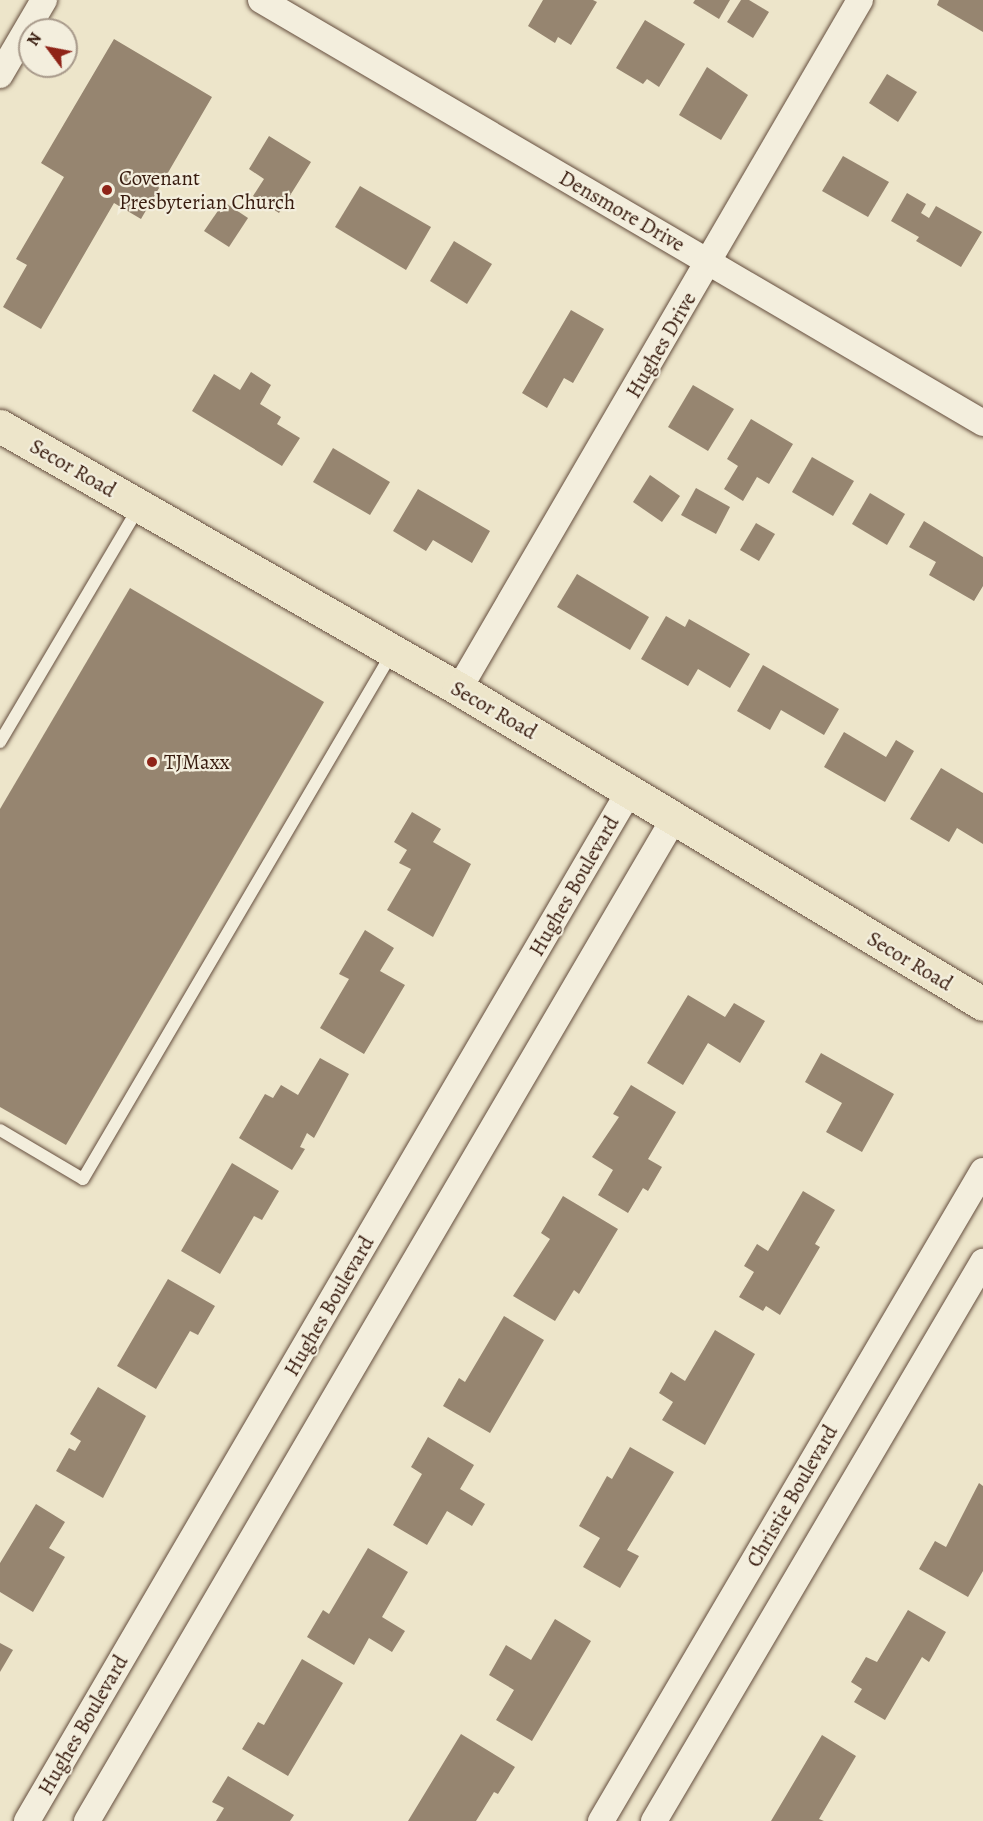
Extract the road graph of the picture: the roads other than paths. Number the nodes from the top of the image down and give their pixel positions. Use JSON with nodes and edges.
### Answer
{"nodes":[{"id":1,"x":44,"y":0,"type":"edge"},
{"id":2,"x":261,"y":0,"type":"edge"},
{"id":3,"x":860,"y":0,"type":"edge"},
{"id":4,"x":0,"y":75,"type":"edge"},
{"id":5,"x":710,"y":262,"type":"junction"},
{"id":6,"x":983,"y":423,"type":"edge"},
{"id":7,"x":0,"y":426,"type":"edge"},
{"id":8,"x":140,"y":506,"type":"junction"},
{"id":9,"x":393,"y":652,"type":"junction"},
{"id":10,"x":459,"y":688,"type":"junction"},
{"id":11,"x":0,"y":742,"type":"edge"},
{"id":12,"x":630,"y":790,"type":"junction"},
{"id":13,"x":673,"y":820,"type":"junction"},
{"id":14,"x":983,"y":1004,"type":"edge"},
{"id":15,"x":0,"y":1130,"type":"edge"},
{"id":16,"x":983,"y":1171,"type":"edge"},
{"id":17,"x":983,"y":1262,"type":"edge"},
{"id":18,"x":27,"y":1821,"type":"edge"},
{"id":19,"x":87,"y":1821,"type":"edge"},
{"id":20,"x":601,"y":1821,"type":"edge"},
{"id":21,"x":654,"y":1821,"type":"edge"}],
"edges":[{"from":1,"to":4,"type":"street"},
{"from":2,"to":5,"type":"street","name":"Densmore Drive"},
{"from":3,"to":5,"type":"street","name":"Hughes Drive"},
{"from":5,"to":6,"type":"street","name":"Densmore Drive"},
{"from":5,"to":10,"type":"street","name":"Hughes Drive"},
{"from":7,"to":8,"type":"main road","name":"Secor Road"},
{"from":8,"to":9,"type":"main road","name":"Secor Road"},
{"from":8,"to":11,"type":"lane"},
{"from":9,"to":10,"type":"main road","name":"Secor Road"},
{"from":9,"to":15,"type":"lane"},
{"from":10,"to":12,"type":"main road","name":"Secor Road"},
{"from":12,"to":13,"type":"main road","name":"Secor Road"},
{"from":12,"to":18,"type":"street","name":"Hughes Boulevard"},
{"from":13,"to":14,"type":"main road","name":"Secor Road"},
{"from":13,"to":19,"type":"street"},
{"from":16,"to":20,"type":"street","name":"Christie Boulevard"},
{"from":17,"to":21,"type":"street"}]}
